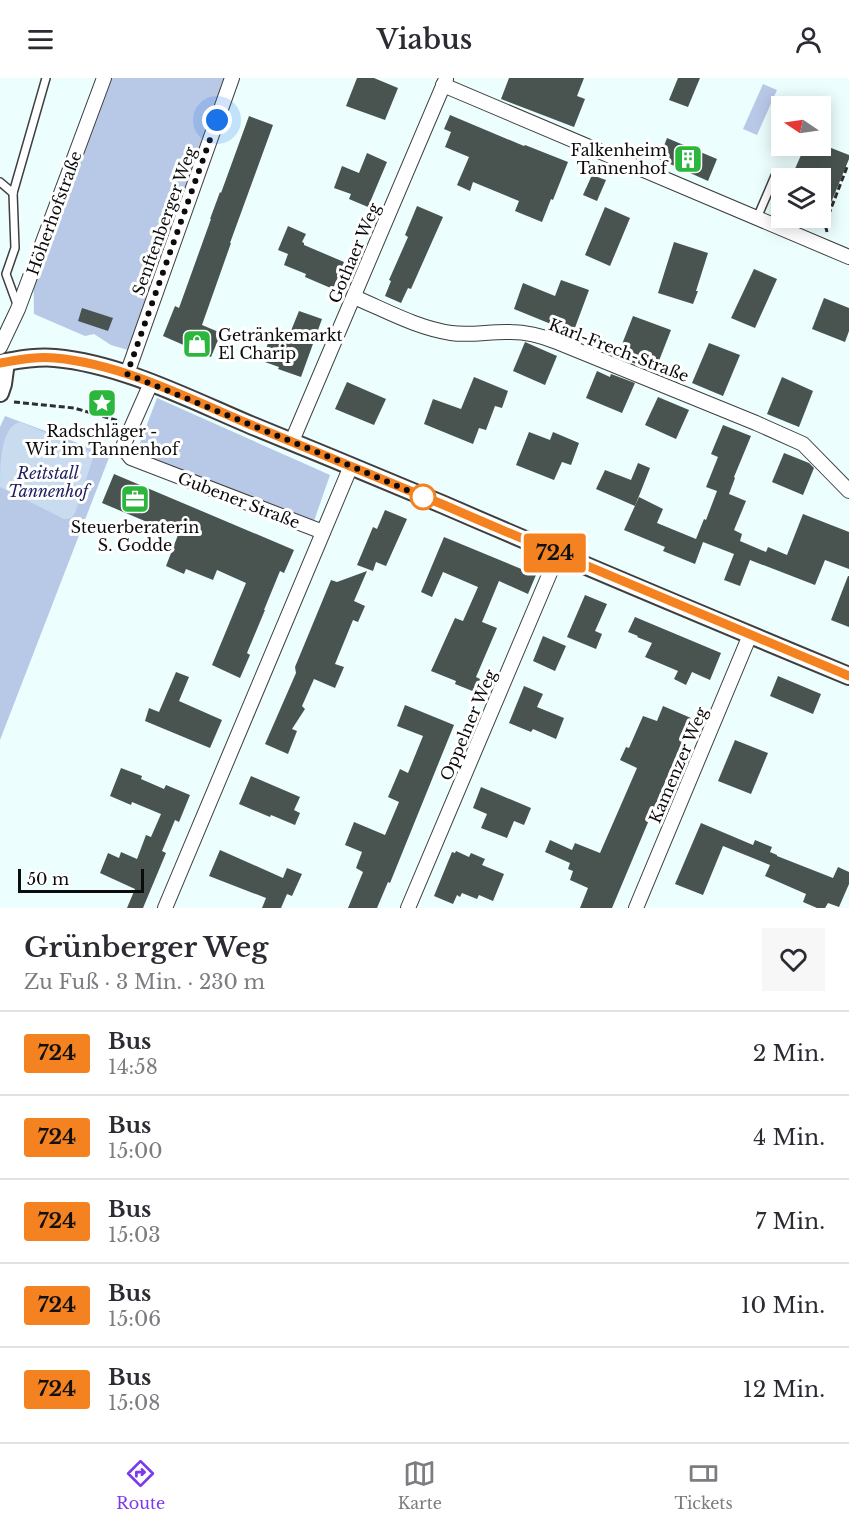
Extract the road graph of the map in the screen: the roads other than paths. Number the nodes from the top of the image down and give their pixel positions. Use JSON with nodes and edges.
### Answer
{"nodes":[{"id":1,"x":46,"y":78,"type":"edge"},
{"id":2,"x":104,"y":78,"type":"edge"},
{"id":3,"x":232,"y":78,"type":"edge"},
{"id":4,"x":445,"y":82,"type":"edge"},
{"id":5,"x":0,"y":182,"type":"edge"},
{"id":6,"x":771,"y":185,"type":"edge"},
{"id":7,"x":13,"y":193,"type":"junction"},
{"id":8,"x":757,"y":218,"type":"junction"},
{"id":9,"x":849,"y":257,"type":"edge"},
{"id":10,"x":354,"y":297,"type":"junction"},
{"id":11,"x":18,"y":309,"type":"junction"},
{"id":12,"x":2,"y":357,"type":"edge"},
{"id":13,"x":127,"y":374,"type":"junction"},
{"id":14,"x":151,"y":383,"type":"junction"},
{"id":15,"x":5,"y":398,"type":"edge"},
{"id":16,"x":292,"y":441,"type":"junction"},
{"id":17,"x":351,"y":466,"type":"junction"},
{"id":18,"x":849,"y":491,"type":"edge"},
{"id":19,"x":323,"y":532,"type":"junction"},
{"id":20,"x":558,"y":554,"type":"junction"},
{"id":21,"x":750,"y":635,"type":"junction"},
{"id":22,"x":849,"y":676,"type":"edge"},
{"id":23,"x":165,"y":908,"type":"edge"},
{"id":24,"x":408,"y":908,"type":"edge"},
{"id":25,"x":636,"y":908,"type":"edge"}],
"edges":[{"from":1,"to":7,"type":"lane"},
{"from":2,"to":11,"type":"street","name":"Höherhofstraße"},
{"from":3,"to":13,"type":"street","name":"Senftenberger Weg"},
{"from":4,"to":8,"type":"street"},
{"from":4,"to":10,"type":"street","name":"Gothaer Weg"},
{"from":5,"to":7,"type":"lane"},
{"from":6,"to":8,"type":"lane"},
{"from":7,"to":11,"type":"lane"},
{"from":8,"to":9,"type":"street"},
{"from":10,"to":16,"type":"street","name":"Gothaer Weg"},
{"from":10,"to":18,"type":"street","name":"Karl-Frech-Straße"},
{"from":11,"to":12,"type":"street","name":"Höherhofstraße"},
{"from":12,"to":13,"type":"street"},
{"from":12,"to":15,"type":"street","name":"Höherhofstraße"},
{"from":13,"to":14,"type":"street"},
{"from":14,"to":16,"type":"street"},
{"from":14,"to":19,"type":"street","name":"Gubener Straße"},
{"from":16,"to":17,"type":"street"},
{"from":17,"to":19,"type":"street"},
{"from":17,"to":20,"type":"street"},
{"from":19,"to":23,"type":"street"},
{"from":20,"to":21,"type":"street"},
{"from":20,"to":24,"type":"street","name":"Oppelner Weg"},
{"from":21,"to":22,"type":"street"},
{"from":21,"to":25,"type":"street","name":"Kamenzer Weg"}]}
